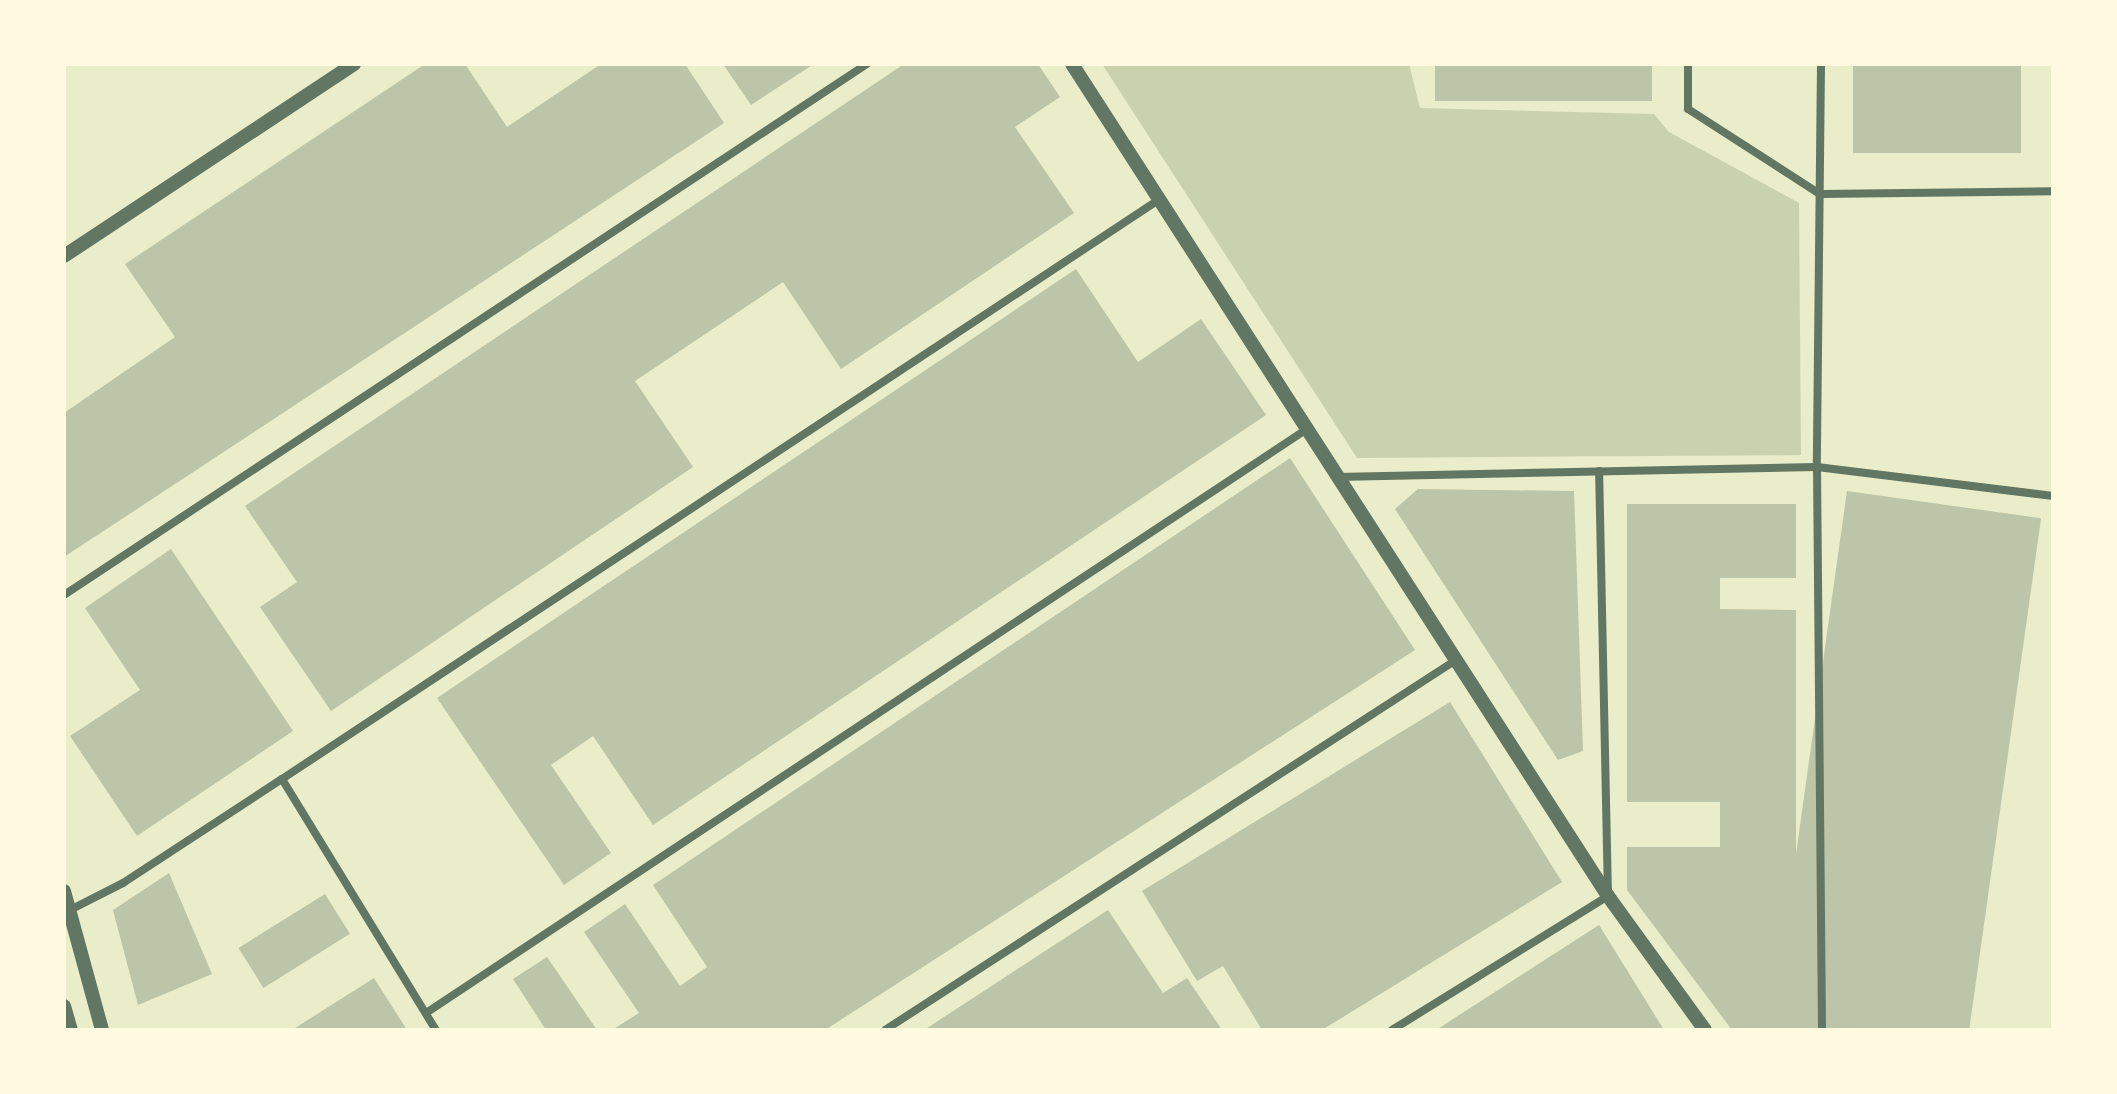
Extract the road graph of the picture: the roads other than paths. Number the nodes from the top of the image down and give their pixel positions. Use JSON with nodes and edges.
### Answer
{"nodes":[{"id":1,"x":354,"y":64,"type":"edge"},
{"id":2,"x":867,"y":64,"type":"edge"},
{"id":3,"x":1072,"y":64,"type":"edge"},
{"id":4,"x":1688,"y":64,"type":"edge"},
{"id":5,"x":1821,"y":64,"type":"edge"},
{"id":6,"x":2053,"y":191,"type":"edge"},
{"id":7,"x":1820,"y":194,"type":"junction"},
{"id":8,"x":1160,"y":199,"type":"junction"},
{"id":9,"x":64,"y":256,"type":"edge"},
{"id":10,"x":1307,"y":429,"type":"junction"},
{"id":11,"x":1817,"y":467,"type":"junction"},
{"id":12,"x":1599,"y":471,"type":"junction"},
{"id":13,"x":1337,"y":477,"type":"junction"},
{"id":14,"x":2053,"y":496,"type":"edge"},
{"id":15,"x":64,"y":595,"type":"edge"},
{"id":16,"x":1456,"y":660,"type":"junction"},
{"id":17,"x":282,"y":779,"type":"junction"},
{"id":18,"x":64,"y":891,"type":"edge"},
{"id":19,"x":1608,"y":896,"type":"junction"},
{"id":20,"x":67,"y":912,"type":"edge"},
{"id":21,"x":64,"y":1006,"type":"edge"},
{"id":22,"x":426,"y":1013,"type":"junction"},
{"id":23,"x":71,"y":1030,"type":"edge"},
{"id":24,"x":102,"y":1030,"type":"edge"},
{"id":25,"x":436,"y":1030,"type":"edge"},
{"id":26,"x":885,"y":1030,"type":"edge"},
{"id":27,"x":1392,"y":1030,"type":"edge"},
{"id":28,"x":1705,"y":1030,"type":"edge"},
{"id":29,"x":1822,"y":1030,"type":"edge"}],
"edges":[{"from":1,"to":9,"type":"street"},
{"from":2,"to":15,"type":"street"},
{"from":3,"to":8,"type":"street"},
{"from":4,"to":7,"type":"street"},
{"from":5,"to":7,"type":"street"},
{"from":6,"to":7,"type":"street"},
{"from":7,"to":11,"type":"street"},
{"from":8,"to":10,"type":"street"},
{"from":8,"to":17,"type":"street"},
{"from":10,"to":13,"type":"street"},
{"from":10,"to":22,"type":"street"},
{"from":11,"to":12,"type":"street"},
{"from":11,"to":14,"type":"street"},
{"from":11,"to":29,"type":"street"},
{"from":12,"to":13,"type":"street"},
{"from":12,"to":19,"type":"street"},
{"from":13,"to":16,"type":"street"},
{"from":16,"to":19,"type":"street"},
{"from":16,"to":26,"type":"street"},
{"from":17,"to":20,"type":"street"},
{"from":17,"to":22,"type":"street"},
{"from":18,"to":20,"type":"street"},
{"from":19,"to":27,"type":"street"},
{"from":19,"to":28,"type":"street"},
{"from":20,"to":24,"type":"street"},
{"from":21,"to":23,"type":"street"},
{"from":22,"to":25,"type":"street"}]}
